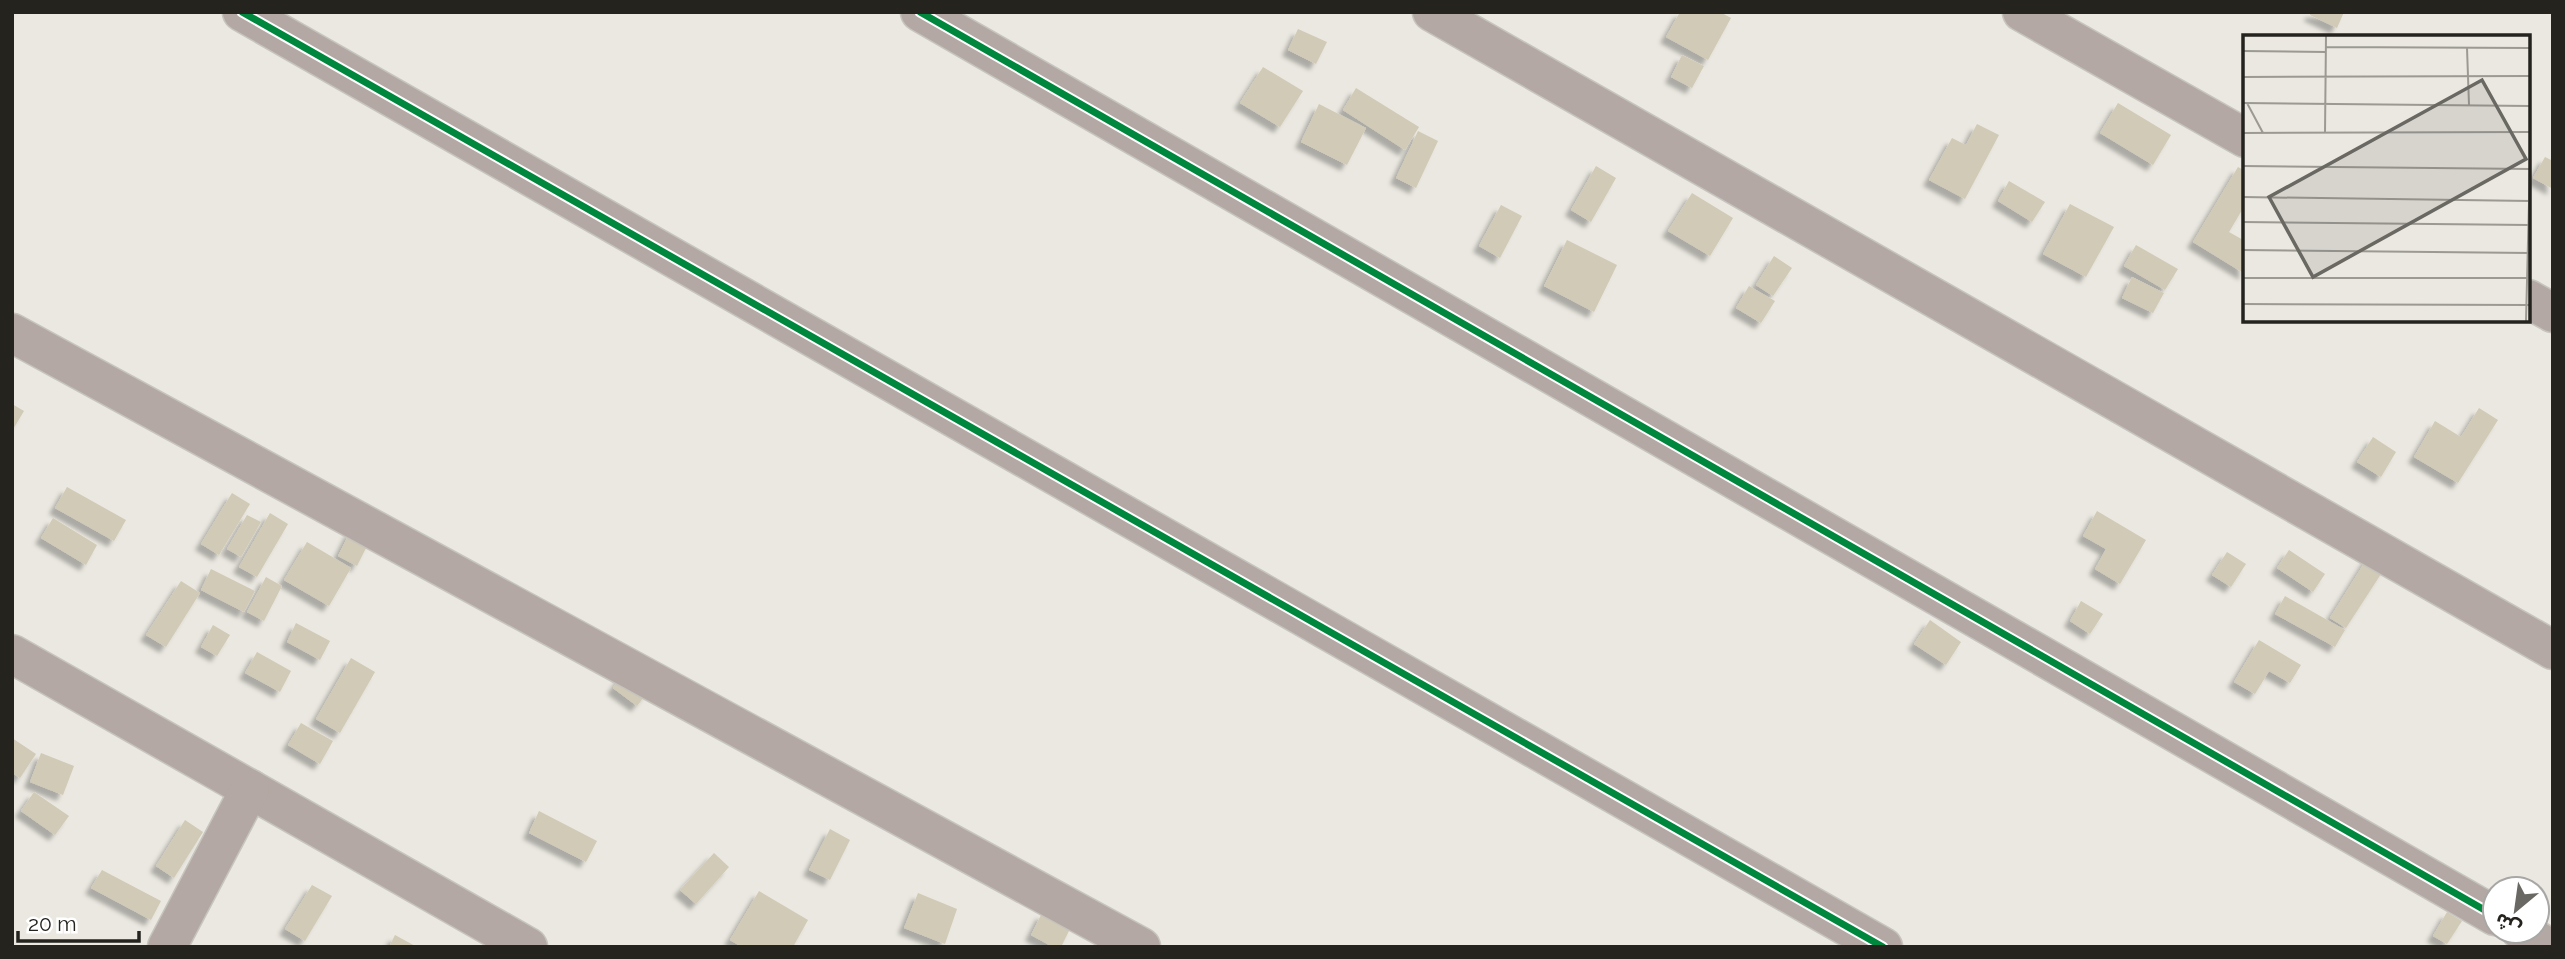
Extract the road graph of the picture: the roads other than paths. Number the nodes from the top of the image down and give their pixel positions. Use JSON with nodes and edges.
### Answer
{"nodes":[{"id":1,"x":242,"y":12,"type":"edge"},
{"id":2,"x":920,"y":12,"type":"edge"},
{"id":3,"x":1433,"y":12,"type":"edge"},
{"id":4,"x":2022,"y":12,"type":"edge"},
{"id":5,"x":2243,"y":137,"type":"edge"},
{"id":6,"x":2530,"y":300,"type":"edge"},
{"id":7,"x":2553,"y":313,"type":"edge"},
{"id":8,"x":12,"y":332,"type":"edge"},
{"id":9,"x":2553,"y":650,"type":"edge"},
{"id":10,"x":12,"y":653,"type":"edge"},
{"id":11,"x":250,"y":789,"type":"junction"},
{"id":12,"x":2481,"y":908,"type":"edge"},
{"id":13,"x":167,"y":947,"type":"edge"},
{"id":14,"x":528,"y":947,"type":"edge"},
{"id":15,"x":1141,"y":947,"type":"edge"},
{"id":16,"x":1883,"y":947,"type":"edge"}],
"edges":[{"from":1,"to":16,"type":"street"},
{"from":2,"to":12,"type":"street"},
{"from":3,"to":9,"type":"street"},
{"from":4,"to":5,"type":"street"},
{"from":6,"to":7,"type":"street"},
{"from":8,"to":15,"type":"street"},
{"from":10,"to":11,"type":"street"},
{"from":11,"to":13,"type":"street"},
{"from":11,"to":14,"type":"street"}]}
